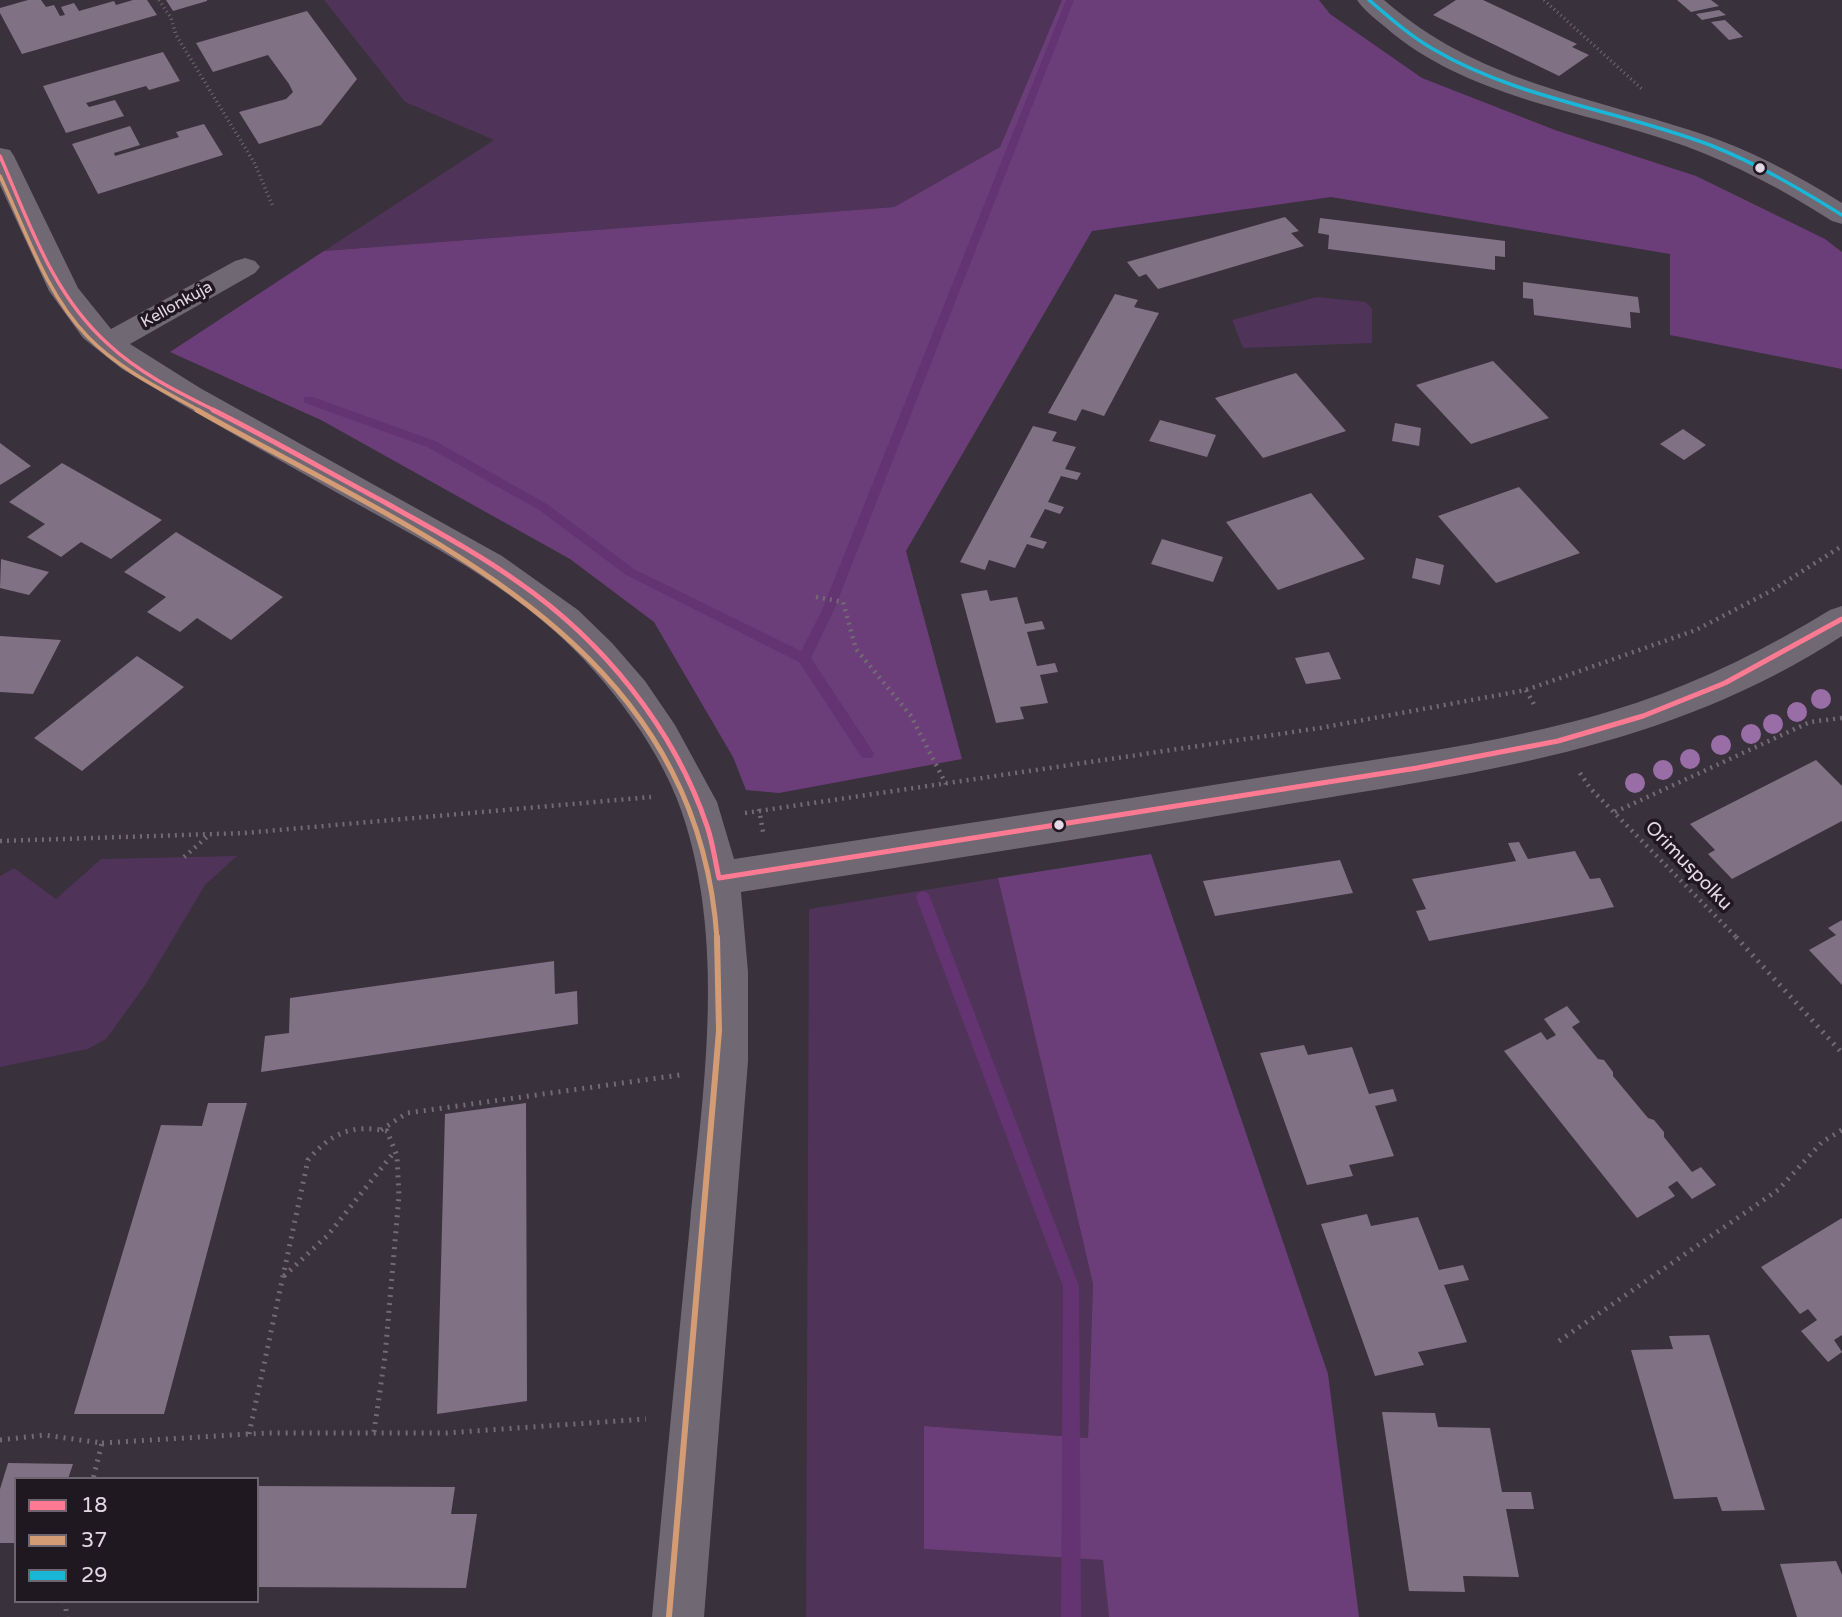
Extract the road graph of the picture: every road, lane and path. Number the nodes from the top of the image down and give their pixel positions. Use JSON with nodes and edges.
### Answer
{"nodes":[{"id":1,"x":159,"y":0,"type":"edge"},
{"id":2,"x":1369,"y":0,"type":"edge"},
{"id":3,"x":1544,"y":0,"type":"edge"},
{"id":4,"x":1644,"y":90,"type":"dead end"},
{"id":5,"x":0,"y":156,"type":"edge"},
{"id":6,"x":273,"y":207,"type":"dead end"},
{"id":7,"x":1842,"y":215,"type":"edge"},
{"id":8,"x":245,"y":267,"type":"dead end"},
{"id":9,"x":108,"y":343,"type":"junction"},
{"id":10,"x":1842,"y":546,"type":"edge"},
{"id":11,"x":816,"y":597,"type":"dead end"},
{"id":12,"x":1842,"y":619,"type":"edge"},
{"id":13,"x":1526,"y":690,"type":"junction"},
{"id":14,"x":1842,"y":718,"type":"edge"},
{"id":15,"x":1557,"y":742,"type":"junction"},
{"id":16,"x":946,"y":784,"type":"junction"},
{"id":17,"x":655,"y":797,"type":"dead end"},
{"id":18,"x":1615,"y":812,"type":"junction"},
{"id":19,"x":706,"y":823,"type":"junction"},
{"id":20,"x":209,"y":835,"type":"junction"},
{"id":21,"x":0,"y":841,"type":"edge"},
{"id":22,"x":184,"y":857,"type":"dead end"},
{"id":23,"x":719,"y":878,"type":"junction"},
{"id":24,"x":1842,"y":1053,"type":"edge"},
{"id":25,"x":684,"y":1074,"type":"dead end"},
{"id":26,"x":381,"y":1130,"type":"junction"},
{"id":27,"x":1842,"y":1130,"type":"edge"},
{"id":28,"x":395,"y":1152,"type":"junction"},
{"id":29,"x":283,"y":1277,"type":"junction"},
{"id":30,"x":1559,"y":1341,"type":"dead end"},
{"id":31,"x":649,"y":1419,"type":"dead end"},
{"id":32,"x":374,"y":1432,"type":"junction"},
{"id":33,"x":249,"y":1434,"type":"junction"},
{"id":34,"x":0,"y":1440,"type":"edge"},
{"id":35,"x":102,"y":1443,"type":"junction"},
{"id":36,"x":94,"y":1477,"type":"edge"},
{"id":37,"x":678,"y":1617,"type":"edge"}],
"edges":[{"from":1,"to":6,"type":"path"},
{"from":2,"to":7,"type":"street"},
{"from":3,"to":4,"type":"path"},
{"from":5,"to":9,"type":"street"},
{"from":8,"to":9,"type":"street","name":"Kellonkuja"},
{"from":9,"to":19,"type":"street"},
{"from":10,"to":13,"type":"path"},
{"from":11,"to":16,"type":"path"},
{"from":12,"to":15,"type":"street"},
{"from":13,"to":15,"type":"path","name":"Orimuspolku"},
{"from":13,"to":16,"type":"path"},
{"from":14,"to":18,"type":"path"},
{"from":15,"to":18,"type":"path","name":"Orimuspolku"},
{"from":15,"to":23,"type":"street"},
{"from":16,"to":19,"type":"path"},
{"from":17,"to":20,"type":"path"},
{"from":18,"to":24,"type":"path","name":"Orimuspolku"},
{"from":19,"to":23,"type":"street"},
{"from":20,"to":21,"type":"path"},
{"from":20,"to":22,"type":"path"},
{"from":23,"to":37,"type":"street"},
{"from":25,"to":26,"type":"path"},
{"from":26,"to":28,"type":"path"},
{"from":26,"to":29,"type":"path"},
{"from":27,"to":30,"type":"path"},
{"from":28,"to":29,"type":"path"},
{"from":28,"to":32,"type":"path"},
{"from":29,"to":33,"type":"path"},
{"from":31,"to":32,"type":"path"},
{"from":32,"to":33,"type":"path"},
{"from":33,"to":35,"type":"path"},
{"from":34,"to":35,"type":"path"},
{"from":35,"to":36,"type":"path"}]}
